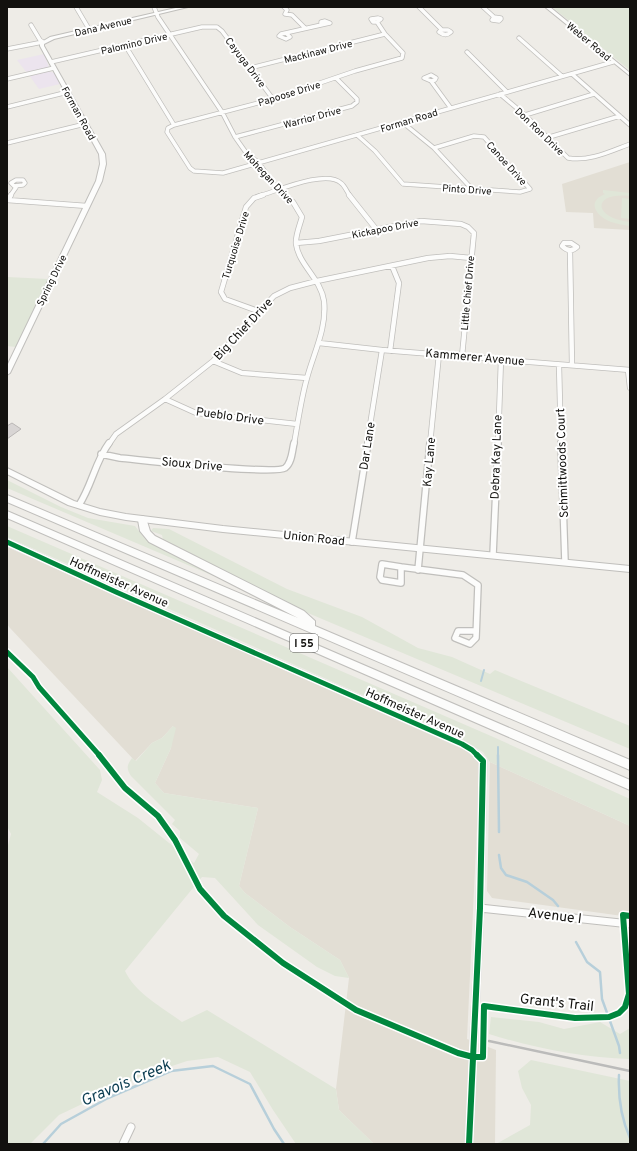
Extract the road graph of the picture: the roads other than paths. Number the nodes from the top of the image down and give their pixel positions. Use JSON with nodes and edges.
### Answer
{"nodes":[{"id":1,"x":76,"y":7,"type":"edge"},
{"id":2,"x":154,"y":7,"type":"edge"},
{"id":3,"x":186,"y":7,"type":"edge"},
{"id":4,"x":419,"y":7,"type":"edge"},
{"id":5,"x":483,"y":7,"type":"edge"},
{"id":6,"x":547,"y":7,"type":"edge"},
{"id":7,"x":285,"y":8,"type":"edge"},
{"id":8,"x":157,"y":14,"type":"junction"},
{"id":9,"x":494,"y":17,"type":"dead end"},
{"id":10,"x":377,"y":22,"type":"dead end"},
{"id":11,"x":32,"y":25,"type":"dead end"},
{"id":12,"x":321,"y":25,"type":"dead end"},
{"id":13,"x":217,"y":27,"type":"joint"},
{"id":14,"x":305,"y":28,"type":"junction"},
{"id":15,"x":89,"y":29,"type":"junction"},
{"id":16,"x":442,"y":30,"type":"dead end"},
{"id":17,"x":170,"y":34,"type":"junction"},
{"id":18,"x":287,"y":34,"type":"dead end"},
{"id":19,"x":385,"y":34,"type":"junction"},
{"id":20,"x":519,"y":38,"type":"dead end"},
{"id":21,"x":43,"y":42,"type":"junction"},
{"id":22,"x":125,"y":45,"type":"junction"},
{"id":23,"x":7,"y":50,"type":"edge"},
{"id":24,"x":467,"y":52,"type":"dead end"},
{"id":25,"x":51,"y":62,"type":"junction"},
{"id":26,"x":613,"y":62,"type":"junction"},
{"id":27,"x":54,"y":68,"type":"junction"},
{"id":28,"x":250,"y":68,"type":"junction"},
{"id":29,"x":572,"y":74,"type":"junction"},
{"id":30,"x":630,"y":75,"type":"edge"},
{"id":31,"x":562,"y":76,"type":"junction"},
{"id":32,"x":336,"y":78,"type":"junction"},
{"id":33,"x":7,"y":79,"type":"edge"},
{"id":34,"x":431,"y":81,"type":"dead end"},
{"id":35,"x":68,"y":92,"type":"junction"},
{"id":36,"x":507,"y":92,"type":"junction"},
{"id":37,"x":500,"y":94,"type":"junction"},
{"id":38,"x":594,"y":94,"type":"junction"},
{"id":39,"x":273,"y":99,"type":"junction"},
{"id":40,"x":7,"y":107,"type":"edge"},
{"id":41,"x":450,"y":107,"type":"junction"},
{"id":42,"x":222,"y":112,"type":"junction"},
{"id":43,"x":525,"y":115,"type":"junction"},
{"id":44,"x":620,"y":116,"type":"junction"},
{"id":45,"x":402,"y":122,"type":"junction"},
{"id":46,"x":85,"y":124,"type":"junction"},
{"id":47,"x":174,"y":125,"type":"junction"},
{"id":48,"x":630,"y":125,"type":"edge"},
{"id":49,"x":357,"y":135,"type":"junction"},
{"id":50,"x":235,"y":137,"type":"junction"},
{"id":51,"x":546,"y":138,"type":"junction"},
{"id":52,"x":7,"y":143,"type":"edge"},
{"id":53,"x":630,"y":144,"type":"edge"},
{"id":54,"x":434,"y":148,"type":"junction"},
{"id":55,"x":258,"y":162,"type":"junction"},
{"id":56,"x":17,"y":186,"type":"dead end"},
{"id":57,"x":96,"y":187,"type":"joint"},
{"id":58,"x":472,"y":189,"type":"junction"},
{"id":59,"x":530,"y":190,"type":"joint"},
{"id":60,"x":279,"y":191,"type":"junction"},
{"id":61,"x":8,"y":200,"type":"edge"},
{"id":62,"x":86,"y":206,"type":"junction"},
{"id":63,"x":376,"y":229,"type":"junction"},
{"id":64,"x":473,"y":231,"type":"joint"},
{"id":65,"x":296,"y":243,"type":"junction"},
{"id":66,"x":570,"y":251,"type":"dead end"},
{"id":67,"x":471,"y":258,"type":"junction"},
{"id":68,"x":392,"y":266,"type":"junction"},
{"id":69,"x":317,"y":281,"type":"junction"},
{"id":70,"x":258,"y":311,"type":"junction"},
{"id":71,"x":319,"y":343,"type":"junction"},
{"id":72,"x":382,"y":350,"type":"junction"},
{"id":73,"x":390,"y":350,"type":"junction"},
{"id":74,"x":439,"y":354,"type":"junction"},
{"id":75,"x":462,"y":356,"type":"junction"},
{"id":76,"x":501,"y":359,"type":"junction"},
{"id":77,"x":213,"y":362,"type":"junction"},
{"id":78,"x":559,"y":365,"type":"junction"},
{"id":79,"x":572,"y":365,"type":"junction"},
{"id":80,"x":629,"y":370,"type":"edge"},
{"id":81,"x":7,"y":373,"type":"edge"},
{"id":82,"x":307,"y":378,"type":"junction"},
{"id":83,"x":630,"y":388,"type":"edge"},
{"id":84,"x":165,"y":399,"type":"junction"},
{"id":85,"x":297,"y":424,"type":"junction"},
{"id":86,"x":101,"y":454,"type":"junction"},
{"id":87,"x":7,"y":471,"type":"edge"},
{"id":88,"x":7,"y":498,"type":"edge"},
{"id":89,"x":79,"y":505,"type":"junction"},
{"id":90,"x":7,"y":514,"type":"edge"},
{"id":91,"x":143,"y":520,"type":"junction"},
{"id":92,"x":7,"y":542,"type":"edge"},
{"id":93,"x":352,"y":542,"type":"junction"},
{"id":94,"x":421,"y":548,"type":"junction"},
{"id":95,"x":493,"y":556,"type":"junction"},
{"id":96,"x":565,"y":562,"type":"junction"},
{"id":97,"x":401,"y":567,"type":"junction"},
{"id":98,"x":630,"y":568,"type":"edge"},
{"id":99,"x":418,"y":570,"type":"junction"},
{"id":100,"x":317,"y":630,"type":"junction"},
{"id":101,"x":476,"y":631,"type":"dead end"},
{"id":102,"x":630,"y":765,"type":"edge"},
{"id":103,"x":630,"y":785,"type":"edge"},
{"id":104,"x":480,"y":908,"type":"junction"},
{"id":105,"x":630,"y":924,"type":"edge"},
{"id":106,"x":131,"y":1127,"type":"dead end"},
{"id":107,"x":124,"y":1144,"type":"edge"},
{"id":108,"x":469,"y":1144,"type":"edge"}],
"edges":[{"from":1,"to":15,"type":"street"},
{"from":2,"to":8,"type":"street","name":"Mohegan Drive"},
{"from":3,"to":8,"type":"street","name":"Dana Avenue"},
{"from":4,"to":16,"type":"street"},
{"from":5,"to":9,"type":"street"},
{"from":6,"to":26,"type":"street","name":"Weber Road"},
{"from":7,"to":14,"type":"street"},
{"from":8,"to":15,"type":"street","name":"Dana Avenue"},
{"from":8,"to":17,"type":"street","name":"Mohegan Drive"},
{"from":10,"to":19,"type":"street"},
{"from":11,"to":21,"type":"street"},
{"from":12,"to":14,"type":"street"},
{"from":13,"to":17,"type":"street","name":"Palomino Drive"},
{"from":13,"to":28,"type":"street","name":"Cayuga Drive"},
{"from":14,"to":18,"type":"street"},
{"from":15,"to":21,"type":"street","name":"Dana Avenue"},
{"from":17,"to":22,"type":"street","name":"Palomino Drive"},
{"from":17,"to":42,"type":"street","name":"Mohegan Drive"},
{"from":19,"to":28,"type":"street","name":"Mackinaw Drive"},
{"from":19,"to":32,"type":"street","name":"Papoose Drive"},
{"from":20,"to":31,"type":"street"},
{"from":21,"to":23,"type":"street"},
{"from":21,"to":25,"type":"street","name":"Forman Road"},
{"from":22,"to":25,"type":"street","name":"Palomino Drive"},
{"from":22,"to":47,"type":"street"},
{"from":24,"to":36,"type":"street"},
{"from":25,"to":27,"type":"street","name":"Forman Road"},
{"from":26,"to":29,"type":"street","name":"Forman Road"},
{"from":26,"to":30,"type":"street","name":"Weber Road"},
{"from":27,"to":33,"type":"street"},
{"from":27,"to":35,"type":"street","name":"Forman Road"},
{"from":28,"to":39,"type":"street","name":"Cayuga Drive"},
{"from":29,"to":31,"type":"street","name":"Forman Road"},
{"from":29,"to":38,"type":"street"},
{"from":31,"to":36,"type":"street","name":"Forman Road"},
{"from":32,"to":39,"type":"street","name":"Papoose Drive"},
{"from":32,"to":50,"type":"street","name":"Warrior Drive"},
{"from":34,"to":41,"type":"street"},
{"from":35,"to":40,"type":"street"},
{"from":35,"to":46,"type":"street","name":"Forman Road"},
{"from":36,"to":37,"type":"street","name":"Forman Road"},
{"from":37,"to":41,"type":"street","name":"Forman Road"},
{"from":37,"to":43,"type":"street","name":"Don Ron Drive"},
{"from":38,"to":43,"type":"street"},
{"from":38,"to":44,"type":"street"},
{"from":39,"to":42,"type":"street","name":"Papoose Drive"},
{"from":41,"to":45,"type":"street","name":"Forman Road"},
{"from":42,"to":47,"type":"street","name":"Papoose Drive"},
{"from":42,"to":50,"type":"street","name":"Mohegan Drive"},
{"from":43,"to":51,"type":"street","name":"Don Ron Drive"},
{"from":44,"to":48,"type":"street"},
{"from":44,"to":51,"type":"street"},
{"from":45,"to":49,"type":"street","name":"Forman Road"},
{"from":45,"to":54,"type":"street"},
{"from":46,"to":52,"type":"street"},
{"from":46,"to":57,"type":"street","name":"Forman Road"},
{"from":47,"to":55,"type":"street","name":"Forman Road"},
{"from":49,"to":55,"type":"street","name":"Forman Road"},
{"from":49,"to":58,"type":"street","name":"Pinto Drive"},
{"from":50,"to":55,"type":"street","name":"Mohegan Drive"},
{"from":51,"to":53,"type":"street","name":"Don Ron Drive"},
{"from":54,"to":58,"type":"street"},
{"from":54,"to":59,"type":"street","name":"Canoe Drive"},
{"from":55,"to":60,"type":"street","name":"Mohegan Drive"},
{"from":56,"to":61,"type":"street"},
{"from":57,"to":62,"type":"street","name":"Spring Drive"},
{"from":58,"to":59,"type":"street","name":"Pinto Drive"},
{"from":60,"to":63,"type":"street","name":"Turquoise Drive"},
{"from":60,"to":65,"type":"street","name":"Mohegan Drive"},
{"from":60,"to":70,"type":"street","name":"Turquoise Drive"},
{"from":61,"to":62,"type":"street"},
{"from":62,"to":81,"type":"street","name":"Spring Drive"},
{"from":63,"to":64,"type":"street","name":"Kickapoo Drive"},
{"from":63,"to":65,"type":"street","name":"Kickapoo Drive"},
{"from":64,"to":67,"type":"street","name":"Little Chief Drive"},
{"from":65,"to":69,"type":"street"},
{"from":66,"to":79,"type":"street"},
{"from":67,"to":68,"type":"street","name":"Big Chief Drive"},
{"from":67,"to":75,"type":"street","name":"Little Chief Drive"},
{"from":68,"to":69,"type":"street","name":"Big Chief Drive"},
{"from":68,"to":73,"type":"street"},
{"from":69,"to":70,"type":"street","name":"Big Chief Drive"},
{"from":69,"to":71,"type":"street"},
{"from":70,"to":77,"type":"street","name":"Big Chief Drive"},
{"from":71,"to":72,"type":"street","name":"Kammerer Avenue"},
{"from":71,"to":82,"type":"street"},
{"from":72,"to":73,"type":"street","name":"Kammerer Avenue"},
{"from":72,"to":93,"type":"street","name":"Dar Lane"},
{"from":73,"to":74,"type":"street","name":"Kammerer Avenue"},
{"from":74,"to":75,"type":"street","name":"Kammerer Avenue"},
{"from":74,"to":94,"type":"street","name":"Kay Lane"},
{"from":75,"to":76,"type":"street","name":"Kammerer Avenue"},
{"from":76,"to":78,"type":"street","name":"Kammerer Avenue"},
{"from":76,"to":95,"type":"street","name":"Debra Kay Lane"},
{"from":77,"to":82,"type":"street"},
{"from":77,"to":84,"type":"street","name":"Big Chief Drive"},
{"from":78,"to":79,"type":"street","name":"Kammerer Avenue"},
{"from":78,"to":96,"type":"street","name":"Schmittwoods Court"},
{"from":79,"to":80,"type":"street","name":"Kammerer Avenue"},
{"from":80,"to":83,"type":"street"},
{"from":82,"to":85,"type":"street"},
{"from":84,"to":85,"type":"street","name":"Pueblo Drive"},
{"from":84,"to":86,"type":"street","name":"Big Chief Drive"},
{"from":85,"to":86,"type":"street","name":"Sioux Drive"},
{"from":86,"to":89,"type":"street","name":"Big Chief Drive"},
{"from":87,"to":89,"type":"street","name":"Union Road"},
{"from":88,"to":100,"type":"highway","number":"I 55"},
{"from":89,"to":91,"type":"street","name":"Union Road"},
{"from":90,"to":103,"type":"highway","number":"I 55"},
{"from":91,"to":93,"type":"street","name":"Union Road"},
{"from":91,"to":100,"type":"highway"},
{"from":92,"to":104,"type":"street","name":"Hoffmeister Avenue"},
{"from":93,"to":94,"type":"street","name":"Union Road"},
{"from":94,"to":95,"type":"street","name":"Union Road"},
{"from":94,"to":99,"type":"street","name":"Kay Lane"},
{"from":95,"to":96,"type":"street","name":"Union Road"},
{"from":96,"to":98,"type":"street","name":"Union Road"},
{"from":97,"to":97,"type":"street"},
{"from":97,"to":99,"type":"street"},
{"from":99,"to":101,"type":"street"},
{"from":100,"to":102,"type":"highway","number":"I 55"},
{"from":104,"to":105,"type":"street","name":"Avenue I"},
{"from":104,"to":108,"type":"street","name":"Hoffmeister Avenue"},
{"from":106,"to":107,"type":"street"}]}
